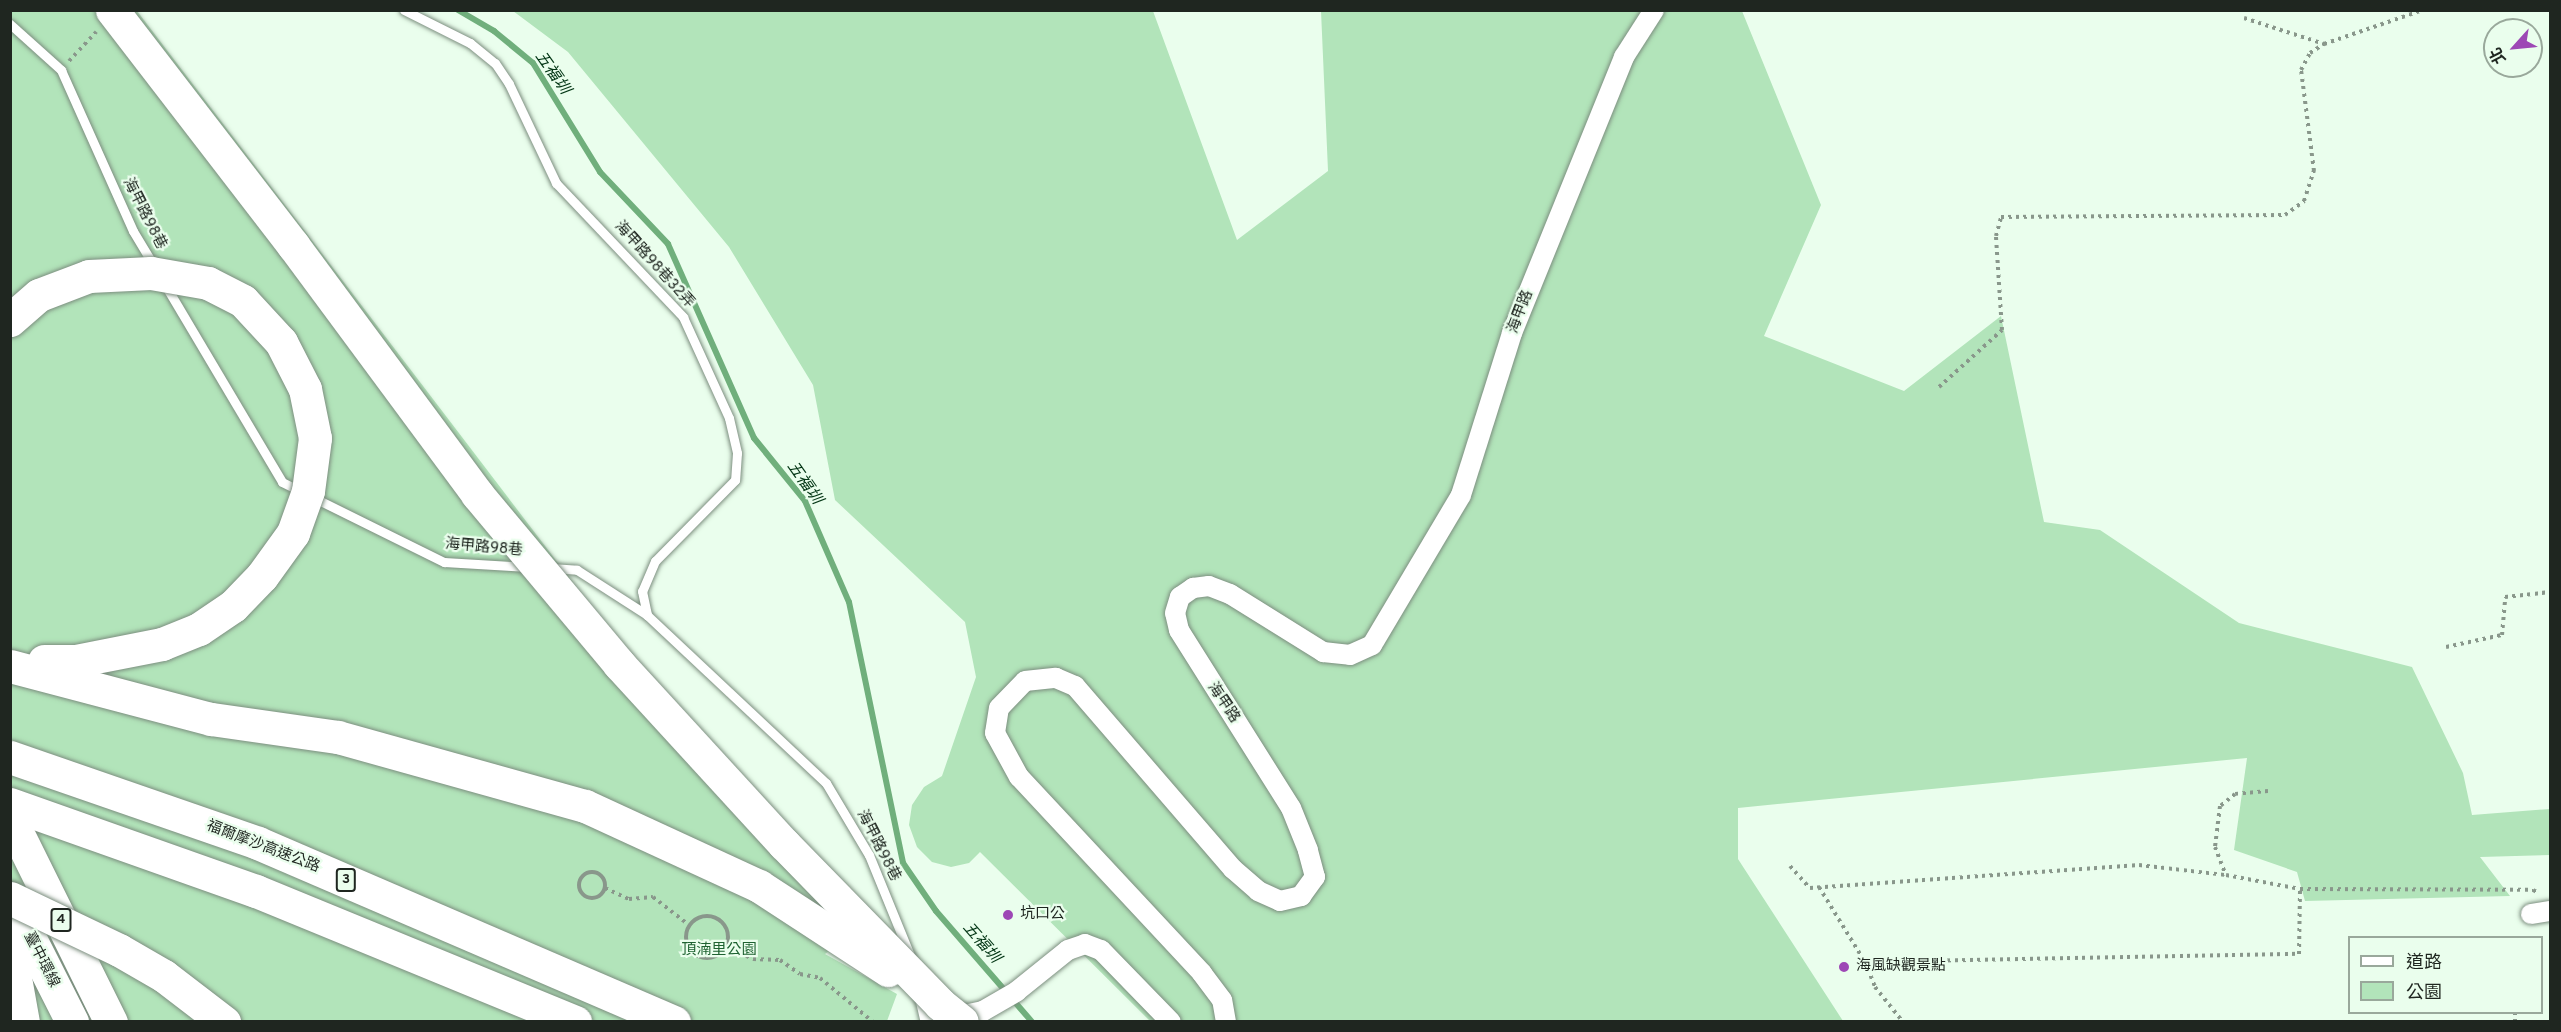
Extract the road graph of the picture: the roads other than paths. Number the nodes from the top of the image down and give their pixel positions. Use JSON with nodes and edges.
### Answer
{"nodes":[{"id":1,"x":404,"y":10,"type":"edge"},
{"id":2,"x":1654,"y":10,"type":"edge"},
{"id":3,"x":104,"y":15,"type":"edge"},
{"id":4,"x":10,"y":24,"type":"edge"},
{"id":5,"x":10,"y":320,"type":"edge"},
{"id":6,"x":647,"y":615,"type":"junction"},
{"id":7,"x":10,"y":657,"type":"edge"},
{"id":8,"x":10,"y":666,"type":"edge"},
{"id":9,"x":10,"y":758,"type":"edge"},
{"id":10,"x":10,"y":804,"type":"edge"},
{"id":11,"x":10,"y":818,"type":"edge"},
{"id":12,"x":10,"y":898,"type":"edge"},
{"id":13,"x":2546,"y":903,"type":"edge"},
{"id":14,"x":2531,"y":914,"type":"dead end"},
{"id":15,"x":10,"y":950,"type":"edge"},
{"id":16,"x":940,"y":1017,"type":"edge"},
{"id":17,"x":23,"y":1022,"type":"edge"},
{"id":18,"x":72,"y":1022,"type":"edge"},
{"id":19,"x":111,"y":1022,"type":"edge"},
{"id":20,"x":224,"y":1022,"type":"edge"},
{"id":21,"x":576,"y":1022,"type":"edge"},
{"id":22,"x":674,"y":1022,"type":"edge"},
{"id":23,"x":1171,"y":1022,"type":"edge"},
{"id":24,"x":1226,"y":1022,"type":"edge"}],
"edges":[{"from":1,"to":6,"type":"lane","name":"海甲路98巷32弄"},
{"from":2,"to":24,"type":"street","name":"海甲路"},
{"from":3,"to":16,"type":"highway","bridge":true},
{"from":4,"to":6,"type":"lane","name":"海甲路98巷"},
{"from":5,"to":7,"type":"highway","bridge":true},
{"from":6,"to":16,"type":"lane","name":"海甲路98巷"},
{"from":8,"to":16,"type":"highway","bridge":true},
{"from":9,"to":22,"type":"highway","name":"福爾摩沙高速公路","number":"3"},
{"from":10,"to":21,"type":"highway"},
{"from":11,"to":19,"type":"highway","number":"4"},
{"from":12,"to":18,"type":"highway","name":"臺中環線","number":"4"},
{"from":12,"to":20,"type":"highway","bridge":true},
{"from":13,"to":14,"type":"street"},
{"from":15,"to":17,"type":"highway"},
{"from":16,"to":23,"type":"street"}]}
